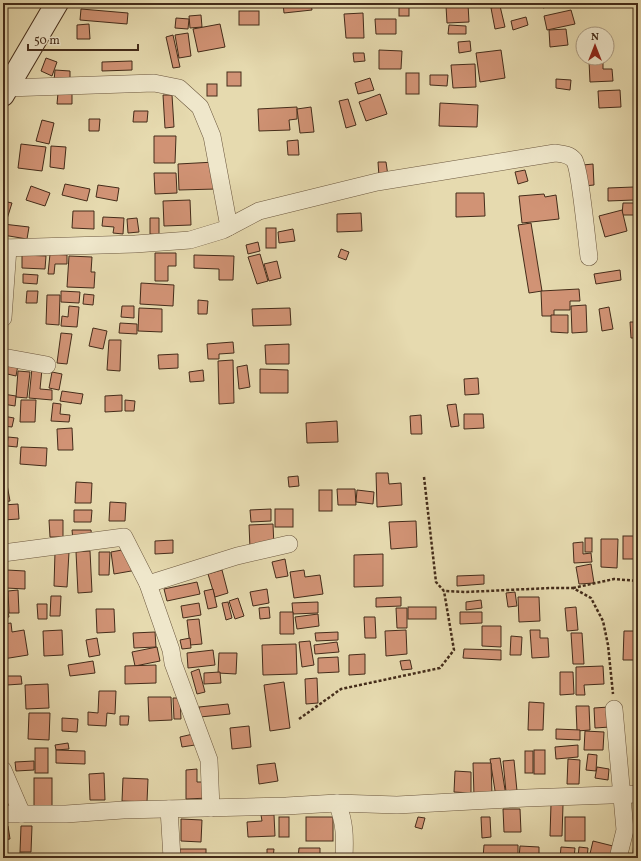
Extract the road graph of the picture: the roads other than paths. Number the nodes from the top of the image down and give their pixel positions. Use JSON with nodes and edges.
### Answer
{"nodes":[{"id":1,"x":57,"y":3,"type":"edge"},
{"id":2,"x":5,"y":92,"type":"edge"},
{"id":3,"x":229,"y":227,"type":"junction"},
{"id":4,"x":6,"y":248,"type":"edge"},
{"id":5,"x":589,"y":257,"type":"dead end"},
{"id":6,"x":3,"y":318,"type":"edge"},
{"id":7,"x":3,"y":357,"type":"edge"},
{"id":8,"x":47,"y":364,"type":"dead end"},
{"id":9,"x":289,"y":544,"type":"dead end"},
{"id":10,"x":3,"y":553,"type":"edge"},
{"id":11,"x":148,"y":584,"type":"junction"},
{"id":12,"x":614,"y":709,"type":"road end"},
{"id":13,"x":3,"y":770,"type":"edge"},
{"id":14,"x":630,"y":794,"type":"edge"},
{"id":15,"x":337,"y":803,"type":"junction"},
{"id":16,"x":211,"y":808,"type":"junction"},
{"id":17,"x":169,"y":809,"type":"junction"},
{"id":18,"x":3,"y":814,"type":"edge"},
{"id":19,"x":22,"y":814,"type":"junction"},
{"id":20,"x":172,"y":858,"type":"edge"},
{"id":21,"x":344,"y":858,"type":"edge"},
{"id":22,"x":618,"y":858,"type":"edge"}],
"edges":[{"from":1,"to":2,"type":"street"},
{"from":2,"to":3,"type":"street"},
{"from":3,"to":4,"type":"street"},
{"from":3,"to":5,"type":"street"},
{"from":4,"to":6,"type":"street"},
{"from":7,"to":8,"type":"street"},
{"from":9,"to":11,"type":"street"},
{"from":10,"to":11,"type":"street"},
{"from":11,"to":16,"type":"street"},
{"from":12,"to":14,"type":"street"},
{"from":13,"to":19,"type":"street"},
{"from":14,"to":15,"type":"street"},
{"from":14,"to":22,"type":"street"},
{"from":15,"to":16,"type":"street"},
{"from":15,"to":21,"type":"street"},
{"from":16,"to":17,"type":"street"},
{"from":17,"to":19,"type":"street"},
{"from":17,"to":20,"type":"street"},
{"from":18,"to":19,"type":"street"}]}
